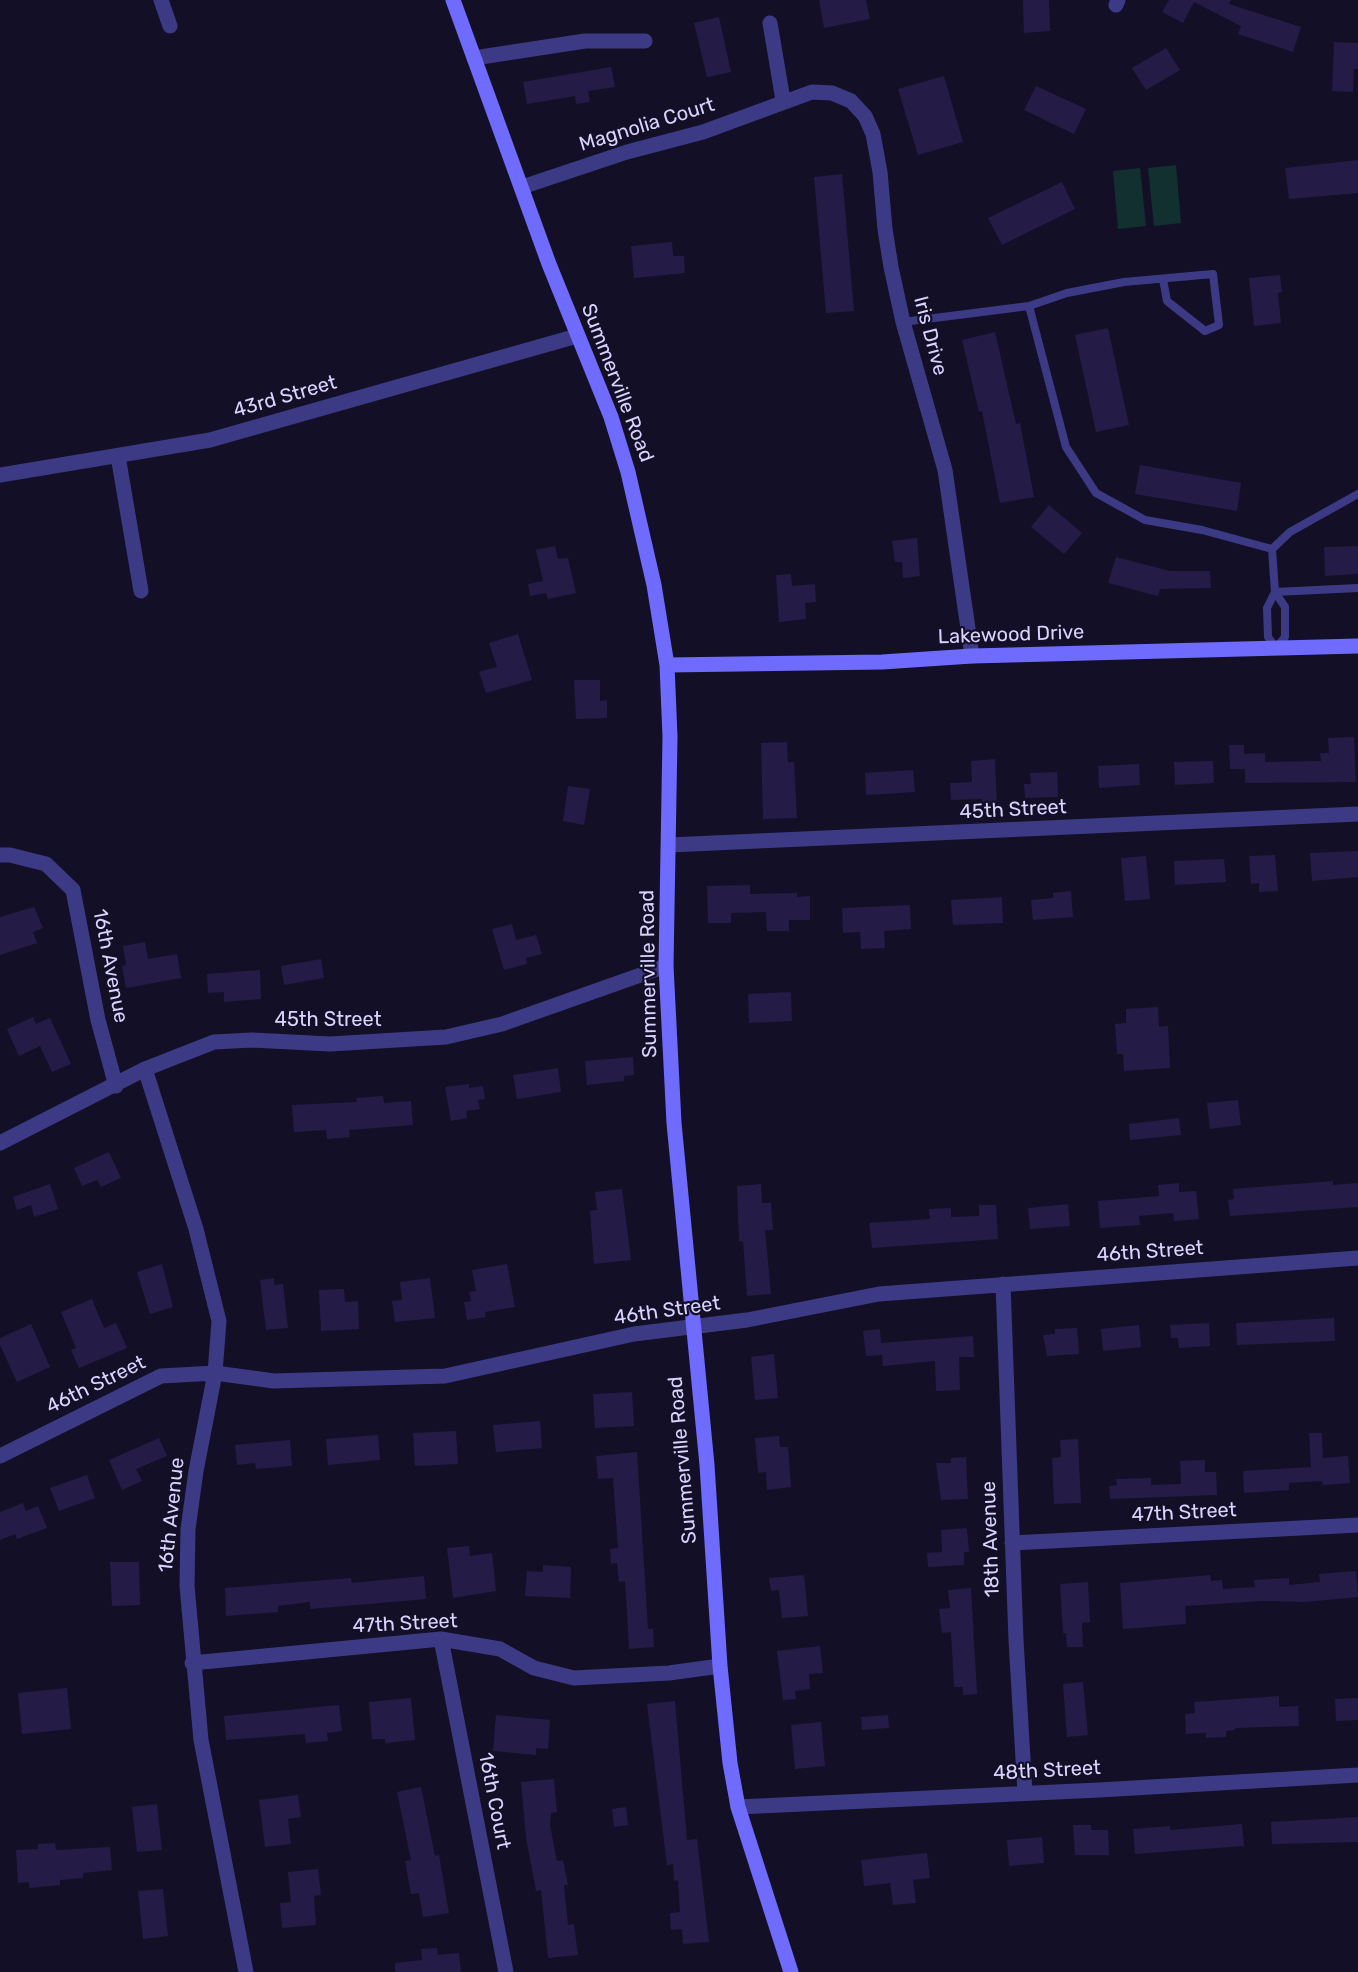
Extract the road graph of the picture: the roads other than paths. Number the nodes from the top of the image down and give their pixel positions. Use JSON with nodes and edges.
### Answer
{"nodes":[{"id":1,"x":161,"y":0,"type":"edge"},
{"id":2,"x":453,"y":0,"type":"edge"},
{"id":3,"x":770,"y":23,"type":"dead end"},
{"id":4,"x":170,"y":26,"type":"dead end"},
{"id":5,"x":645,"y":41,"type":"dead end"},
{"id":6,"x":474,"y":58,"type":"junction"},
{"id":7,"x":783,"y":100,"type":"junction"},
{"id":8,"x":522,"y":187,"type":"junction"},
{"id":9,"x":1163,"y":279,"type":"junction"},
{"id":10,"x":1029,"y":306,"type":"junction"},
{"id":11,"x":903,"y":322,"type":"junction"},
{"id":12,"x":577,"y":336,"type":"junction"},
{"id":13,"x":118,"y":456,"type":"junction"},
{"id":14,"x":0,"y":475,"type":"edge"},
{"id":15,"x":1358,"y":494,"type":"edge"},
{"id":16,"x":1272,"y":549,"type":"junction"},
{"id":17,"x":1358,"y":588,"type":"edge"},
{"id":18,"x":141,"y":591,"type":"dead end"},
{"id":19,"x":1275,"y":592,"type":"junction"},
{"id":20,"x":1358,"y":646,"type":"edge"},
{"id":21,"x":1275,"y":648,"type":"junction"},
{"id":22,"x":972,"y":656,"type":"junction"},
{"id":23,"x":667,"y":665,"type":"junction"},
{"id":24,"x":1358,"y":813,"type":"edge"},
{"id":25,"x":669,"y":845,"type":"junction"},
{"id":26,"x":0,"y":855,"type":"edge"},
{"id":27,"x":666,"y":966,"type":"junction"},
{"id":28,"x":145,"y":1069,"type":"junction"},
{"id":29,"x":116,"y":1086,"type":"junction"},
{"id":30,"x":0,"y":1143,"type":"edge"},
{"id":31,"x":1358,"y":1258,"type":"edge"},
{"id":32,"x":1003,"y":1284,"type":"junction"},
{"id":33,"x":692,"y":1329,"type":"junction"},
{"id":34,"x":215,"y":1373,"type":"junction"},
{"id":35,"x":0,"y":1456,"type":"edge"},
{"id":36,"x":1358,"y":1525,"type":"edge"},
{"id":37,"x":1012,"y":1543,"type":"junction"},
{"id":38,"x":441,"y":1639,"type":"junction"},
{"id":39,"x":192,"y":1663,"type":"junction"},
{"id":40,"x":720,"y":1666,"type":"junction"},
{"id":41,"x":1358,"y":1774,"type":"edge"},
{"id":42,"x":1025,"y":1793,"type":"junction"},
{"id":43,"x":738,"y":1806,"type":"junction"},
{"id":44,"x":246,"y":1972,"type":"edge"},
{"id":45,"x":506,"y":1972,"type":"edge"},
{"id":46,"x":791,"y":1972,"type":"edge"}],
"edges":[{"from":1,"to":4,"type":"street"},
{"from":2,"to":6,"type":"main road","name":"Summerville Road"},
{"from":3,"to":7,"type":"street"},
{"from":5,"to":6,"type":"street"},
{"from":6,"to":8,"type":"main road","name":"Summerville Road"},
{"from":7,"to":8,"type":"street","name":"Magnolia Court"},
{"from":7,"to":11,"type":"street","name":"Iris Drive"},
{"from":8,"to":12,"type":"main road","name":"Summerville Road"},
{"from":9,"to":9,"type":"lane"},
{"from":9,"to":10,"type":"lane"},
{"from":10,"to":11,"type":"lane"},
{"from":10,"to":16,"type":"lane"},
{"from":11,"to":22,"type":"street","name":"Iris Drive"},
{"from":12,"to":13,"type":"street","name":"43rd Street"},
{"from":12,"to":23,"type":"main road","name":"Summerville Road"},
{"from":13,"to":14,"type":"street","name":"43rd Street"},
{"from":13,"to":18,"type":"street"},
{"from":15,"to":16,"type":"lane"},
{"from":16,"to":19,"type":"lane"},
{"from":17,"to":19,"type":"lane"},
{"from":19,"to":21,"type":"lane"},
{"from":19,"to":21,"type":"lane"},
{"from":20,"to":21,"type":"main road","name":"Lakewood Drive"},
{"from":21,"to":22,"type":"main road","name":"Lakewood Drive"},
{"from":22,"to":23,"type":"main road","name":"Lakewood Drive"},
{"from":23,"to":25,"type":"main road","name":"Summerville Road"},
{"from":24,"to":25,"type":"street","name":"45th Street"},
{"from":25,"to":27,"type":"main road","name":"Summerville Road"},
{"from":26,"to":29,"type":"street","name":"16th Avenue"},
{"from":27,"to":28,"type":"street","name":"45th Street"},
{"from":27,"to":33,"type":"main road","name":"Summerville Road"},
{"from":28,"to":29,"type":"street","name":"45th Street"},
{"from":28,"to":34,"type":"street","name":"16th Avenue"},
{"from":29,"to":30,"type":"street","name":"45th Street"},
{"from":31,"to":32,"type":"street","name":"46th Street"},
{"from":32,"to":33,"type":"street","name":"46th Street"},
{"from":32,"to":37,"type":"street","name":"18th Avenue"},
{"from":33,"to":34,"type":"street","name":"46th Street"},
{"from":33,"to":40,"type":"main road","name":"Summerville Road"},
{"from":34,"to":35,"type":"street","name":"46th Street"},
{"from":34,"to":39,"type":"street","name":"16th Avenue"},
{"from":36,"to":37,"type":"street","name":"47th Street"},
{"from":37,"to":42,"type":"street","name":"18th Avenue"},
{"from":38,"to":39,"type":"street","name":"47th Street"},
{"from":38,"to":40,"type":"street","name":"47th Street"},
{"from":38,"to":45,"type":"street","name":"16th Court"},
{"from":39,"to":44,"type":"street","name":"16th Avenue"},
{"from":40,"to":43,"type":"main road","name":"Summerville Road"},
{"from":41,"to":42,"type":"street","name":"48th Street"},
{"from":42,"to":43,"type":"street","name":"48th Street"},
{"from":43,"to":46,"type":"main road","name":"Summerville Road"}]}
